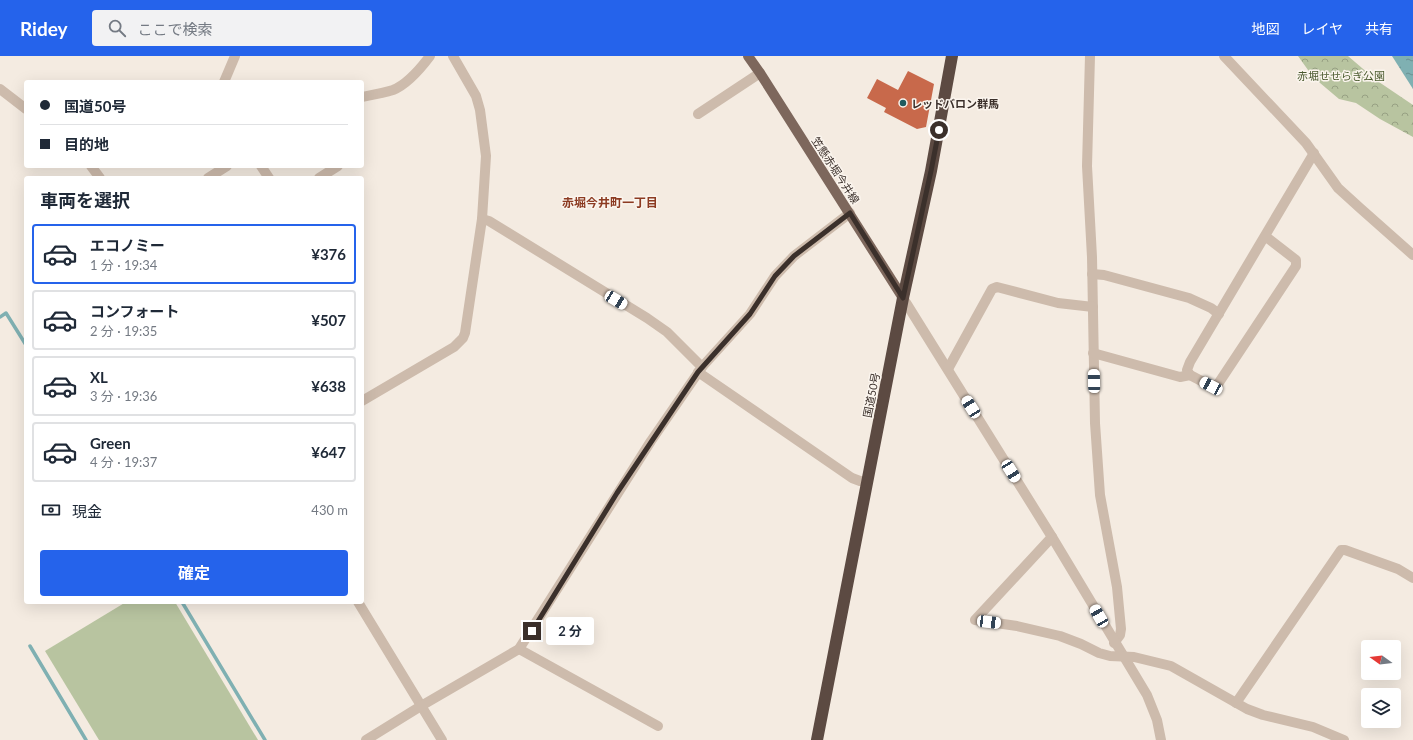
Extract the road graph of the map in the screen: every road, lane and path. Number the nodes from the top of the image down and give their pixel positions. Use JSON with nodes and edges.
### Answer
{"nodes":[{"id":1,"x":234,"y":56,"type":"edge"},
{"id":2,"x":430,"y":56,"type":"edge"},
{"id":3,"x":453,"y":56,"type":"edge"},
{"id":4,"x":748,"y":56,"type":"edge"},
{"id":5,"x":952,"y":56,"type":"edge"},
{"id":6,"x":1090,"y":56,"type":"edge"},
{"id":7,"x":1224,"y":56,"type":"edge"},
{"id":8,"x":760,"y":74,"type":"junction"},
{"id":9,"x":225,"y":80,"type":"edge"},
{"id":10,"x":0,"y":89,"type":"edge"},
{"id":11,"x":364,"y":97,"type":"edge"},
{"id":12,"x":24,"y":107,"type":"edge"},
{"id":13,"x":698,"y":114,"type":"dead end"},
{"id":14,"x":1314,"y":154,"type":"junction"},
{"id":15,"x":223,"y":168,"type":"edge"},
{"id":16,"x":335,"y":168,"type":"edge"},
{"id":17,"x":211,"y":176,"type":"edge"},
{"id":18,"x":322,"y":176,"type":"edge"},
{"id":19,"x":850,"y":213,"type":"junction"},
{"id":20,"x":482,"y":219,"type":"junction"},
{"id":21,"x":1265,"y":236,"type":"junction"},
{"id":22,"x":1413,"y":255,"type":"edge"},
{"id":23,"x":1092,"y":274,"type":"junction"},
{"id":24,"x":903,"y":298,"type":"junction"},
{"id":25,"x":1092,"y":307,"type":"junction"},
{"id":26,"x":1219,"y":314,"type":"junction"},
{"id":27,"x":1093,"y":353,"type":"junction"},
{"id":28,"x":700,"y":369,"type":"junction"},
{"id":29,"x":948,"y":369,"type":"junction"},
{"id":30,"x":1190,"y":375,"type":"junction"},
{"id":31,"x":364,"y":400,"type":"edge"},
{"id":32,"x":867,"y":482,"type":"junction"},
{"id":33,"x":1052,"y":537,"type":"junction"},
{"id":34,"x":1413,"y":578,"type":"edge"},
{"id":35,"x":359,"y":604,"type":"edge"},
{"id":36,"x":1114,"y":642,"type":"junction"},
{"id":37,"x":519,"y":649,"type":"junction"},
{"id":38,"x":1123,"y":657,"type":"junction"},
{"id":39,"x":1236,"y":703,"type":"junction"},
{"id":40,"x":420,"y":706,"type":"junction"},
{"id":41,"x":658,"y":726,"type":"dead end"},
{"id":42,"x":366,"y":740,"type":"edge"},
{"id":43,"x":442,"y":740,"type":"edge"},
{"id":44,"x":817,"y":740,"type":"edge"},
{"id":45,"x":1161,"y":740,"type":"edge"},
{"id":46,"x":1344,"y":740,"type":"edge"}],
"edges":[{"from":1,"to":9,"type":"street"},
{"from":2,"to":11,"type":"street"},
{"from":3,"to":20,"type":"street"},
{"from":4,"to":8,"type":"main road","name":"笠懸赤堀今井線"},
{"from":5,"to":24,"type":"highway","name":"国道50号"},
{"from":6,"to":23,"type":"street"},
{"from":7,"to":14,"type":"street"},
{"from":8,"to":13,"type":"street"},
{"from":8,"to":19,"type":"main road","name":"笠懸赤堀今井線"},
{"from":10,"to":12,"type":"street"},
{"from":14,"to":21,"type":"street"},
{"from":14,"to":22,"type":"street"},
{"from":15,"to":17,"type":"street"},
{"from":16,"to":18,"type":"street"},
{"from":19,"to":24,"type":"main road","name":"笠懸赤堀今井線"},
{"from":19,"to":28,"type":"street"},
{"from":20,"to":28,"type":"street"},
{"from":20,"to":31,"type":"street"},
{"from":21,"to":26,"type":"street"},
{"from":21,"to":30,"type":"street"},
{"from":23,"to":25,"type":"street"},
{"from":23,"to":26,"type":"street"},
{"from":24,"to":29,"type":"street"},
{"from":24,"to":32,"type":"highway","name":"国道50号"},
{"from":25,"to":27,"type":"street"},
{"from":25,"to":29,"type":"street"},
{"from":26,"to":30,"type":"street"},
{"from":27,"to":30,"type":"street"},
{"from":27,"to":36,"type":"street"},
{"from":28,"to":32,"type":"street"},
{"from":28,"to":37,"type":"street"},
{"from":29,"to":33,"type":"street"},
{"from":32,"to":44,"type":"highway","name":"国道50号"},
{"from":33,"to":36,"type":"street"},
{"from":33,"to":38,"type":"street"},
{"from":34,"to":39,"type":"street"},
{"from":35,"to":40,"type":"street"},
{"from":36,"to":38,"type":"street"},
{"from":37,"to":40,"type":"street"},
{"from":37,"to":41,"type":"street"},
{"from":38,"to":39,"type":"street"},
{"from":38,"to":45,"type":"street"},
{"from":39,"to":46,"type":"street"},
{"from":40,"to":42,"type":"street"},
{"from":40,"to":43,"type":"street"}]}
